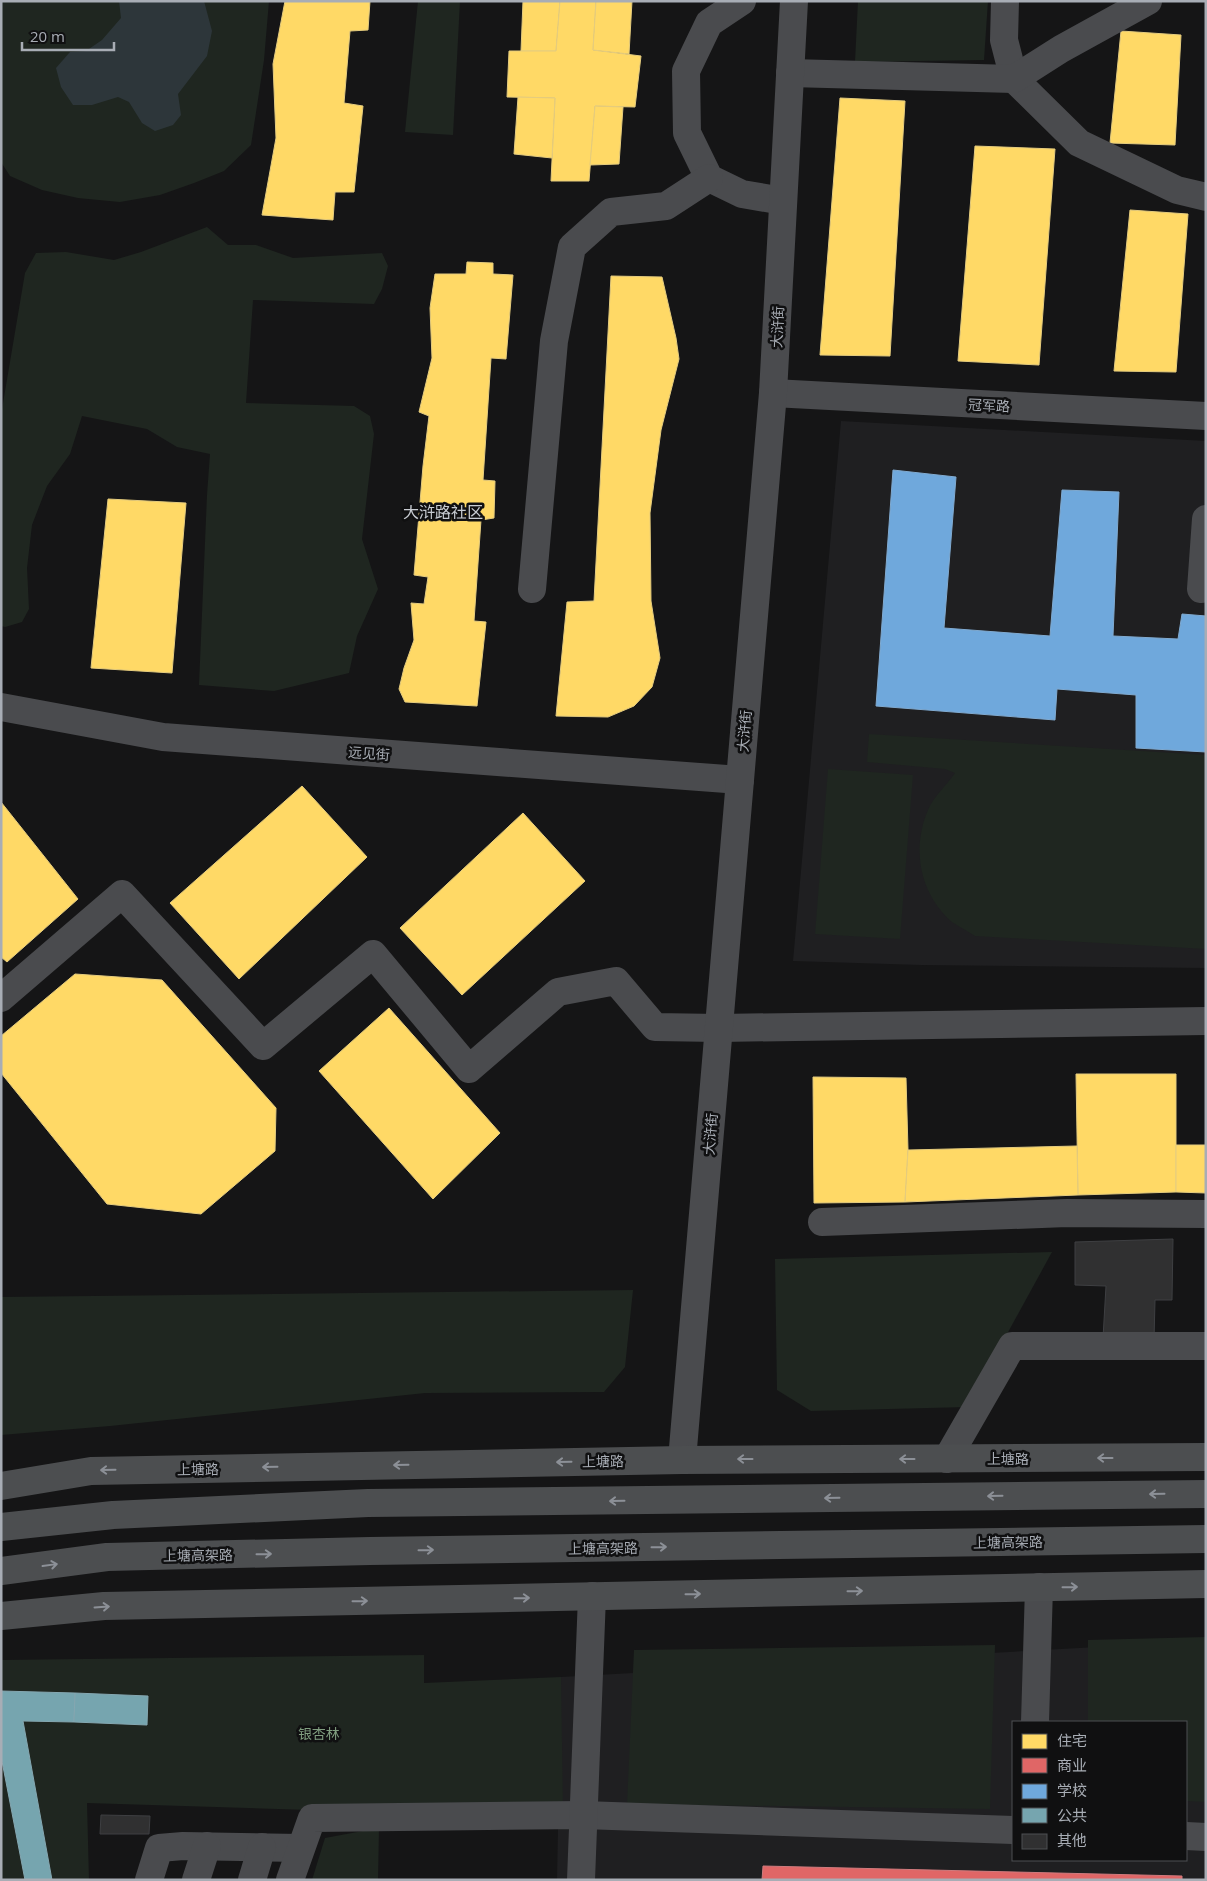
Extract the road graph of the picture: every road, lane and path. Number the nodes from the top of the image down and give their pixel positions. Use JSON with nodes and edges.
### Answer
{"nodes":[{"id":1,"x":794,"y":1,"type":"edge"},
{"id":2,"x":1004,"y":1,"type":"edge"},
{"id":3,"x":1148,"y":1,"type":"edge"},
{"id":4,"x":740,"y":2,"type":"edge"},
{"id":5,"x":790,"y":73,"type":"junction"},
{"id":6,"x":1014,"y":79,"type":"junction"},
{"id":7,"x":709,"y":178,"type":"junction"},
{"id":8,"x":1206,"y":197,"type":"edge"},
{"id":9,"x":783,"y":202,"type":"junction"},
{"id":10,"x":773,"y":393,"type":"junction"},
{"id":11,"x":1206,"y":416,"type":"edge"},
{"id":12,"x":1206,"y":518,"type":"edge"},
{"id":13,"x":532,"y":589,"type":"dead end"},
{"id":14,"x":1201,"y":589,"type":"dead end"},
{"id":15,"x":1,"y":707,"type":"edge"},
{"id":16,"x":740,"y":780,"type":"junction"},
{"id":17,"x":1,"y":998,"type":"edge"},
{"id":18,"x":1206,"y":1021,"type":"edge"},
{"id":19,"x":719,"y":1028,"type":"junction"},
{"id":20,"x":1206,"y":1214,"type":"edge"},
{"id":21,"x":822,"y":1222,"type":"dead end"},
{"id":22,"x":1206,"y":1346,"type":"edge"},
{"id":23,"x":1206,"y":1457,"type":"edge"},
{"id":24,"x":947,"y":1458,"type":"junction"},
{"id":25,"x":682,"y":1460,"type":"junction"},
{"id":26,"x":1,"y":1486,"type":"edge"},
{"id":27,"x":1206,"y":1494,"type":"edge"},
{"id":28,"x":1,"y":1527,"type":"edge"},
{"id":29,"x":1206,"y":1539,"type":"edge"},
{"id":30,"x":1,"y":1571,"type":"edge"},
{"id":31,"x":1206,"y":1584,"type":"edge"},
{"id":32,"x":1039,"y":1587,"type":"junction"},
{"id":33,"x":592,"y":1596,"type":"junction"},
{"id":34,"x":1,"y":1616,"type":"edge"},
{"id":35,"x":1035,"y":1721,"type":"edge"},
{"id":36,"x":584,"y":1815,"type":"junction"},
{"id":37,"x":1012,"y":1830,"type":"edge"},
{"id":38,"x":1187,"y":1836,"type":"edge"},
{"id":39,"x":1206,"y":1837,"type":"edge"},
{"id":40,"x":207,"y":1846,"type":"junction"},
{"id":41,"x":262,"y":1847,"type":"junction"},
{"id":42,"x":300,"y":1848,"type":"junction"},
{"id":43,"x":148,"y":1880,"type":"edge"},
{"id":44,"x":196,"y":1880,"type":"edge"},
{"id":45,"x":252,"y":1880,"type":"edge"},
{"id":46,"x":290,"y":1880,"type":"edge"},
{"id":47,"x":581,"y":1880,"type":"edge"}],
"edges":[{"from":1,"to":5,"type":"street","name":"大浒街"},
{"from":2,"to":6,"type":"street"},
{"from":3,"to":6,"type":"street"},
{"from":4,"to":7,"type":"street"},
{"from":5,"to":6,"type":"street"},
{"from":5,"to":9,"type":"street","name":"大浒街"},
{"from":6,"to":8,"type":"street"},
{"from":7,"to":9,"type":"street"},
{"from":7,"to":13,"type":"street"},
{"from":9,"to":10,"type":"street","name":"大浒街"},
{"from":10,"to":11,"type":"street","name":"冠军路"},
{"from":10,"to":16,"type":"street","name":"大浒街"},
{"from":12,"to":14,"type":"street"},
{"from":15,"to":16,"type":"street","name":"远见街"},
{"from":16,"to":19,"type":"street","name":"大浒街"},
{"from":17,"to":19,"type":"street"},
{"from":18,"to":19,"type":"street"},
{"from":19,"to":25,"type":"street","name":"大浒街"},
{"from":20,"to":21,"type":"street"},
{"from":22,"to":24,"type":"street"},
{"from":23,"to":24,"type":"main road","name":"上塘路","one_way":true},
{"from":24,"to":25,"type":"main road","name":"上塘路","one_way":true},
{"from":25,"to":26,"type":"main road","name":"上塘路","one_way":true},
{"from":27,"to":28,"type":"main road","one_way":true},
{"from":30,"to":29,"type":"main road","name":"上塘高架路","one_way":true},
{"from":32,"to":31,"type":"main road","one_way":true},
{"from":33,"to":32,"type":"main road","one_way":true},
{"from":32,"to":35,"type":"street"},
{"from":34,"to":33,"type":"main road","one_way":true},
{"from":33,"to":36,"type":"street"},
{"from":36,"to":37,"type":"street"},
{"from":36,"to":42,"type":"street"},
{"from":36,"to":47,"type":"street"},
{"from":38,"to":39,"type":"street"},
{"from":40,"to":41,"type":"street"},
{"from":40,"to":43,"type":"street"},
{"from":40,"to":44,"type":"street"},
{"from":41,"to":42,"type":"street"},
{"from":41,"to":45,"type":"street"},
{"from":42,"to":46,"type":"street"}]}
